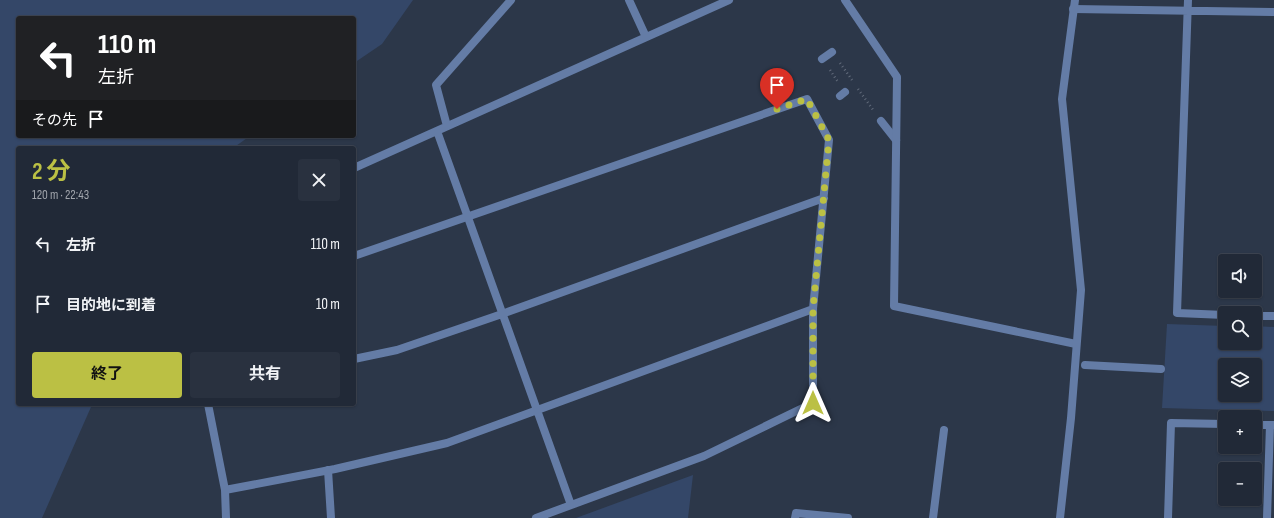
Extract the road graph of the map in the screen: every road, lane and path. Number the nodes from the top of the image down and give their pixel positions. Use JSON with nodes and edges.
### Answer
{"nodes":[{"id":1,"x":511,"y":0,"type":"edge"},
{"id":2,"x":629,"y":0,"type":"edge"},
{"id":3,"x":729,"y":0,"type":"edge"},
{"id":4,"x":845,"y":0,"type":"edge"},
{"id":5,"x":1075,"y":0,"type":"edge"},
{"id":6,"x":1188,"y":0,"type":"edge"},
{"id":7,"x":1074,"y":9,"type":"junction"},
{"id":8,"x":1188,"y":11,"type":"junction"},
{"id":9,"x":1274,"y":12,"type":"edge"},
{"id":10,"x":646,"y":37,"type":"junction"},
{"id":11,"x":832,"y":52,"type":"dead end"},
{"id":12,"x":822,"y":59,"type":"joint"},
{"id":13,"x":843,"y":94,"type":"dead end"},
{"id":14,"x":882,"y":121,"type":"dead end"},
{"id":15,"x":447,"y":126,"type":"junction"},
{"id":16,"x":437,"y":131,"type":"junction"},
{"id":17,"x":896,"y":140,"type":"junction"},
{"id":18,"x":356,"y":167,"type":"edge"},
{"id":19,"x":824,"y":198,"type":"junction"},
{"id":20,"x":467,"y":217,"type":"junction"},
{"id":21,"x":356,"y":255,"type":"edge"},
{"id":22,"x":813,"y":309,"type":"junction"},
{"id":23,"x":502,"y":314,"type":"junction"},
{"id":24,"x":1218,"y":315,"type":"edge"},
{"id":25,"x":1262,"y":316,"type":"edge"},
{"id":26,"x":1274,"y":316,"type":"edge"},
{"id":27,"x":1076,"y":344,"type":"junction"},
{"id":28,"x":356,"y":359,"type":"edge"},
{"id":29,"x":1085,"y":365,"type":"dead end"},
{"id":30,"x":1161,"y":369,"type":"dead end"},
{"id":31,"x":208,"y":406,"type":"edge"},
{"id":32,"x":538,"y":411,"type":"junction"},
{"id":33,"x":1218,"y":424,"type":"edge"},
{"id":34,"x":1272,"y":425,"type":"edge"},
{"id":35,"x":944,"y":430,"type":"dead end"},
{"id":36,"x":328,"y":470,"type":"junction"},
{"id":37,"x":225,"y":490,"type":"junction"},
{"id":38,"x":571,"y":505,"type":"junction"},
{"id":39,"x":226,"y":518,"type":"edge"},
{"id":40,"x":331,"y":518,"type":"edge"},
{"id":41,"x":536,"y":518,"type":"edge"},
{"id":42,"x":795,"y":518,"type":"edge"},
{"id":43,"x":848,"y":518,"type":"edge"},
{"id":44,"x":933,"y":518,"type":"edge"},
{"id":45,"x":1060,"y":518,"type":"edge"},
{"id":46,"x":1168,"y":518,"type":"edge"},
{"id":47,"x":1267,"y":518,"type":"edge"}],
"edges":[{"from":1,"to":15,"type":"street"},
{"from":2,"to":10,"type":"street"},
{"from":3,"to":10,"type":"street"},
{"from":4,"to":17,"type":"street"},
{"from":5,"to":7,"type":"street"},
{"from":6,"to":8,"type":"street"},
{"from":7,"to":8,"type":"street"},
{"from":7,"to":27,"type":"street"},
{"from":8,"to":9,"type":"street"},
{"from":8,"to":24,"type":"street"},
{"from":10,"to":15,"type":"street"},
{"from":11,"to":12,"type":"street"},
{"from":12,"to":13,"type":"path"},
{"from":14,"to":17,"type":"street"},
{"from":15,"to":16,"type":"street"},
{"from":16,"to":18,"type":"street"},
{"from":16,"to":20,"type":"street"},
{"from":17,"to":27,"type":"street"},
{"from":19,"to":20,"type":"street"},
{"from":19,"to":22,"type":"street"},
{"from":19,"to":23,"type":"street"},
{"from":20,"to":21,"type":"street"},
{"from":20,"to":23,"type":"street"},
{"from":22,"to":32,"type":"street"},
{"from":22,"to":38,"type":"street"},
{"from":23,"to":28,"type":"street"},
{"from":23,"to":32,"type":"street"},
{"from":25,"to":26,"type":"street"},
{"from":27,"to":45,"type":"street"},
{"from":29,"to":30,"type":"street"},
{"from":31,"to":37,"type":"street"},
{"from":32,"to":36,"type":"street"},
{"from":32,"to":38,"type":"street"},
{"from":33,"to":46,"type":"street"},
{"from":34,"to":47,"type":"street"},
{"from":35,"to":44,"type":"street"},
{"from":36,"to":37,"type":"street"},
{"from":36,"to":40,"type":"street"},
{"from":37,"to":39,"type":"street"},
{"from":38,"to":41,"type":"street"},
{"from":42,"to":43,"type":"street"}]}
